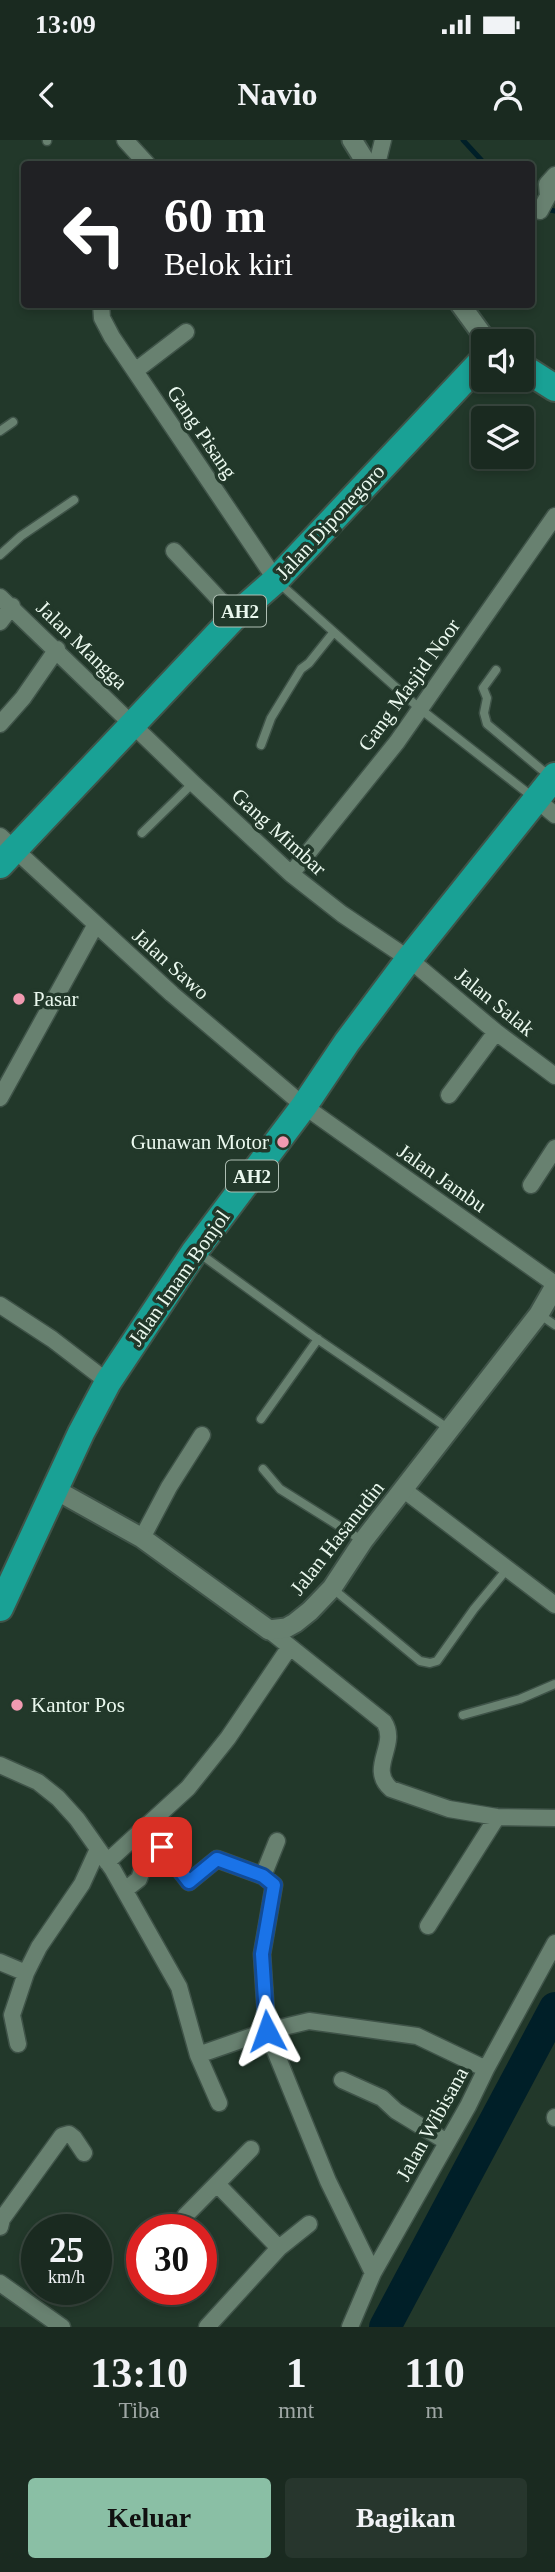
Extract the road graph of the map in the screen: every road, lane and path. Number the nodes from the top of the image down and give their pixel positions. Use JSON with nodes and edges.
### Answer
{"nodes":[{"id":1,"x":125,"y":140,"type":"edge"},
{"id":2,"x":352,"y":140,"type":"edge"},
{"id":3,"x":383,"y":140,"type":"edge"},
{"id":4,"x":144,"y":161,"type":"edge"},
{"id":5,"x":366,"y":161,"type":"edge"},
{"id":6,"x":378,"y":161,"type":"edge"},
{"id":7,"x":555,"y":175,"type":"edge"},
{"id":8,"x":539,"y":211,"type":"edge"},
{"id":9,"x":102,"y":308,"type":"edge"},
{"id":10,"x":463,"y":308,"type":"edge"},
{"id":11,"x":478,"y":329,"type":"edge"},
{"id":12,"x":186,"y":332,"type":"dead end"},
{"id":13,"x":135,"y":371,"type":"junction"},
{"id":14,"x":471,"y":373,"type":"edge"},
{"id":15,"x":534,"y":375,"type":"edge"},
{"id":16,"x":555,"y":388,"type":"edge"},
{"id":17,"x":13,"y":422,"type":"dead end"},
{"id":18,"x":0,"y":431,"type":"edge"},
{"id":19,"x":74,"y":500,"type":"dead end"},
{"id":20,"x":555,"y":516,"type":"edge"},
{"id":21,"x":174,"y":551,"type":"dead end"},
{"id":22,"x":0,"y":555,"type":"edge"},
{"id":23,"x":276,"y":580,"type":"junction"},
{"id":24,"x":6,"y":601,"type":"edge"},
{"id":25,"x":235,"y":616,"type":"junction"},
{"id":26,"x":0,"y":622,"type":"edge"},
{"id":27,"x":333,"y":633,"type":"junction"},
{"id":28,"x":57,"y":649,"type":"junction"},
{"id":29,"x":496,"y":670,"type":"dead end"},
{"id":30,"x":419,"y":708,"type":"junction"},
{"id":31,"x":0,"y":724,"type":"edge"},
{"id":32,"x":132,"y":724,"type":"junction"},
{"id":33,"x":261,"y":745,"type":"dead end"},
{"id":34,"x":555,"y":776,"type":"edge"},
{"id":35,"x":193,"y":783,"type":"junction"},
{"id":36,"x":546,"y":807,"type":"edge"},
{"id":37,"x":142,"y":833,"type":"dead end"},
{"id":38,"x":4,"y":850,"type":"edge"},
{"id":39,"x":291,"y":874,"type":"junction"},
{"id":40,"x":96,"y":924,"type":"junction"},
{"id":41,"x":409,"y":959,"type":"junction"},
{"id":42,"x":496,"y":1032,"type":"junction"},
{"id":43,"x":555,"y":1076,"type":"edge"},
{"id":44,"x":449,"y":1095,"type":"dead end"},
{"id":45,"x":0,"y":1098,"type":"edge"},
{"id":46,"x":304,"y":1106,"type":"junction"},
{"id":47,"x":555,"y":1148,"type":"edge"},
{"id":48,"x":531,"y":1185,"type":"dead end"},
{"id":49,"x":195,"y":1251,"type":"junction"},
{"id":50,"x":555,"y":1285,"type":"edge"},
{"id":51,"x":0,"y":1305,"type":"edge"},
{"id":52,"x":547,"y":1319,"type":"edge"},
{"id":53,"x":318,"y":1339,"type":"junction"},
{"id":54,"x":108,"y":1382,"type":"junction"},
{"id":55,"x":261,"y":1419,"type":"dead end"},
{"id":56,"x":449,"y":1429,"type":"junction"},
{"id":57,"x":202,"y":1435,"type":"dead end"},
{"id":58,"x":263,"y":1469,"type":"dead end"},
{"id":59,"x":56,"y":1490,"type":"junction"},
{"id":60,"x":404,"y":1490,"type":"junction"},
{"id":61,"x":142,"y":1538,"type":"junction"},
{"id":62,"x":363,"y":1541,"type":"junction"},
{"id":63,"x":508,"y":1568,"type":"junction"},
{"id":64,"x":332,"y":1588,"type":"junction"},
{"id":65,"x":555,"y":1605,"type":"edge"},
{"id":66,"x":0,"y":1608,"type":"edge"},
{"id":67,"x":269,"y":1630,"type":"junction"},
{"id":68,"x":289,"y":1648,"type":"junction"},
{"id":69,"x":555,"y":1684,"type":"edge"},
{"id":70,"x":463,"y":1715,"type":"dead end"},
{"id":71,"x":0,"y":1765,"type":"edge"},
{"id":72,"x":497,"y":1817,"type":"junction"},
{"id":73,"x":555,"y":1818,"type":"edge"},
{"id":74,"x":277,"y":1841,"type":"dead end"},
{"id":75,"x":103,"y":1856,"type":"junction"},
{"id":76,"x":263,"y":1876,"type":"junction"},
{"id":77,"x":125,"y":1890,"type":"junction"},
{"id":78,"x":428,"y":1926,"type":"dead end"},
{"id":79,"x":555,"y":1944,"type":"edge"},
{"id":80,"x":0,"y":1962,"type":"edge"},
{"id":81,"x":26,"y":1973,"type":"junction"},
{"id":82,"x":267,"y":2031,"type":"junction"},
{"id":83,"x":18,"y":2044,"type":"dead end"},
{"id":84,"x":198,"y":2055,"type":"junction"},
{"id":85,"x":485,"y":2069,"type":"junction"},
{"id":86,"x":342,"y":2080,"type":"dead end"},
{"id":87,"x":219,"y":2103,"type":"dead end"},
{"id":88,"x":447,"y":2142,"type":"junction"},
{"id":89,"x":251,"y":2149,"type":"dead end"},
{"id":90,"x":84,"y":2153,"type":"dead end"},
{"id":91,"x":217,"y":2183,"type":"junction"},
{"id":92,"x":188,"y":2214,"type":"edge"},
{"id":93,"x":309,"y":2224,"type":"dead end"},
{"id":94,"x":0,"y":2227,"type":"edge"},
{"id":95,"x":279,"y":2248,"type":"junction"},
{"id":96,"x":373,"y":2273,"type":"junction"},
{"id":97,"x":0,"y":2283,"type":"edge"},
{"id":98,"x":62,"y":2327,"type":"edge"},
{"id":99,"x":207,"y":2327,"type":"edge"},
{"id":100,"x":350,"y":2327,"type":"edge"}],
"edges":[{"from":1,"to":4,"type":"street"},
{"from":2,"to":5,"type":"street"},
{"from":3,"to":6,"type":"street"},
{"from":7,"to":8,"type":"street"},
{"from":9,"to":13,"type":"street","name":"Gang Pisang"},
{"from":10,"to":11,"type":"street"},
{"from":12,"to":13,"type":"street"},
{"from":13,"to":23,"type":"street","name":"Gang Pisang"},
{"from":14,"to":23,"type":"highway","name":"Jalan Diponegoro","number":"AH2"},
{"from":15,"to":16,"type":"highway"},
{"from":17,"to":18,"type":"lane"},
{"from":19,"to":22,"type":"lane"},
{"from":20,"to":30,"type":"street","name":"Gang Masjid Noor"},
{"from":21,"to":25,"type":"street"},
{"from":23,"to":25,"type":"highway","name":"Jalan Diponegoro","number":"AH2"},
{"from":23,"to":27,"type":"lane"},
{"from":24,"to":26,"type":"street"},
{"from":24,"to":28,"type":"street","name":"Jalan Mangga"},
{"from":25,"to":32,"type":"highway","name":"Jalan Diponegoro","number":"AH2"},
{"from":27,"to":30,"type":"lane"},
{"from":27,"to":33,"type":"lane"},
{"from":28,"to":31,"type":"street"},
{"from":28,"to":32,"type":"street","name":"Jalan Mangga"},
{"from":29,"to":34,"type":"lane"},
{"from":30,"to":36,"type":"lane"},
{"from":30,"to":39,"type":"street","name":"Gang Masjid Noor"},
{"from":32,"to":35,"type":"street","name":"Gang Mimbar"},
{"from":32,"to":38,"type":"highway","name":"Jalan Diponegoro","number":"AH2"},
{"from":34,"to":36,"type":"highway","name":"Jalan Imam Bonjol","number":"AH2"},
{"from":35,"to":37,"type":"lane"},
{"from":35,"to":39,"type":"street","name":"Gang Mimbar"},
{"from":36,"to":41,"type":"highway","name":"Jalan Imam Bonjol","number":"AH2"},
{"from":38,"to":40,"type":"street","name":"Jalan Sawo"},
{"from":39,"to":41,"type":"street","name":"Gang Mimbar"},
{"from":40,"to":45,"type":"street"},
{"from":40,"to":46,"type":"street","name":"Jalan Sawo"},
{"from":41,"to":42,"type":"street","name":"Jalan Salak"},
{"from":41,"to":46,"type":"highway","name":"Jalan Imam Bonjol","number":"AH2"},
{"from":42,"to":43,"type":"street","name":"Jalan Salak"},
{"from":42,"to":44,"type":"street"},
{"from":46,"to":49,"type":"highway","name":"Jalan Imam Bonjol","number":"AH2"},
{"from":46,"to":50,"type":"street","name":"Jalan Jambu"},
{"from":47,"to":48,"type":"street"},
{"from":49,"to":53,"type":"lane"},
{"from":49,"to":54,"type":"highway","name":"Jalan Imam Bonjol","number":"AH2"},
{"from":50,"to":52,"type":"street","name":"Jalan Hasanudin"},
{"from":51,"to":54,"type":"street"},
{"from":52,"to":56,"type":"street","name":"Jalan Hasanudin"},
{"from":53,"to":55,"type":"lane"},
{"from":53,"to":56,"type":"lane"},
{"from":54,"to":59,"type":"highway","name":"Jalan Imam Bonjol","number":"AH2"},
{"from":56,"to":60,"type":"street","name":"Jalan Hasanudin"},
{"from":57,"to":61,"type":"street"},
{"from":58,"to":62,"type":"lane"},
{"from":59,"to":61,"type":"street"},
{"from":59,"to":66,"type":"highway","name":"Jalan Imam Bonjol","number":"AH2"},
{"from":60,"to":62,"type":"street","name":"Jalan Hasanudin"},
{"from":60,"to":63,"type":"street"},
{"from":61,"to":67,"type":"street"},
{"from":62,"to":64,"type":"street","name":"Jalan Hasanudin"},
{"from":63,"to":64,"type":"lane"},
{"from":63,"to":65,"type":"street"},
{"from":64,"to":67,"type":"street","name":"Jalan Hasanudin"},
{"from":67,"to":68,"type":"street"},
{"from":68,"to":72,"type":"street"},
{"from":68,"to":75,"type":"street"},
{"from":69,"to":70,"type":"lane"},
{"from":71,"to":75,"type":"street"},
{"from":72,"to":73,"type":"street"},
{"from":72,"to":78,"type":"street"},
{"from":74,"to":76,"type":"street"},
{"from":75,"to":77,"type":"street"},
{"from":75,"to":81,"type":"street"},
{"from":76,"to":77,"type":"street"},
{"from":76,"to":82,"type":"street"},
{"from":77,"to":84,"type":"street"},
{"from":79,"to":85,"type":"street","name":"Jalan Wibisana"},
{"from":80,"to":81,"type":"street"},
{"from":81,"to":83,"type":"street"},
{"from":82,"to":84,"type":"street"},
{"from":82,"to":85,"type":"street"},
{"from":82,"to":96,"type":"street"},
{"from":84,"to":87,"type":"street"},
{"from":85,"to":88,"type":"street","name":"Jalan Wibisana"},
{"from":86,"to":88,"type":"street"},
{"from":88,"to":96,"type":"street","name":"Jalan Wibisana"},
{"from":89,"to":91,"type":"street"},
{"from":90,"to":94,"type":"street"},
{"from":91,"to":92,"type":"street"},
{"from":91,"to":95,"type":"street"},
{"from":93,"to":95,"type":"street"},
{"from":95,"to":99,"type":"street"},
{"from":96,"to":100,"type":"street","name":"Jalan Wibisana"},
{"from":97,"to":98,"type":"street"}]}
